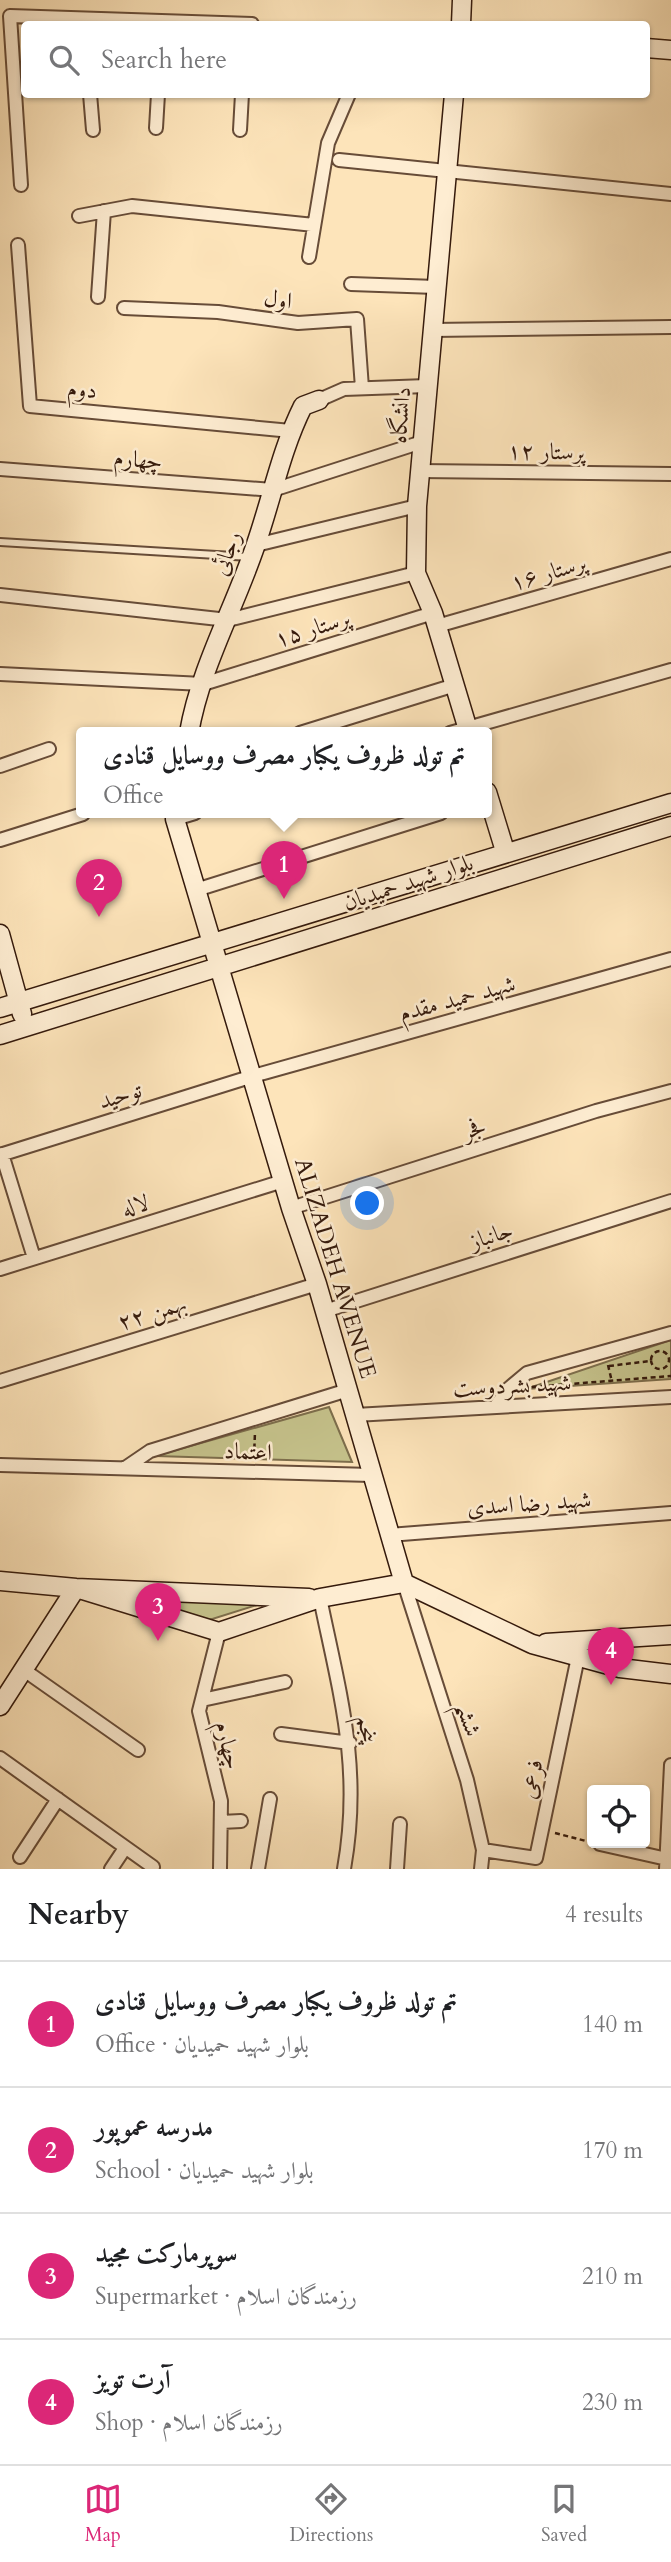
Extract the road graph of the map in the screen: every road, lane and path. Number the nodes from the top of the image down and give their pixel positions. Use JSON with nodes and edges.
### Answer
{"nodes":[{"id":1,"x":462,"y":0,"type":"edge"},
{"id":2,"x":84,"y":21,"type":"edge"},
{"id":3,"x":461,"y":21,"type":"edge"},
{"id":4,"x":650,"y":48,"type":"edge"},
{"id":5,"x":671,"y":50,"type":"edge"},
{"id":6,"x":90,"y":98,"type":"edge"},
{"id":7,"x":158,"y":98,"type":"edge"},
{"id":8,"x":242,"y":98,"type":"edge"},
{"id":9,"x":347,"y":98,"type":"edge"},
{"id":10,"x":454,"y":98,"type":"edge"},
{"id":11,"x":156,"y":128,"type":"dead end"},
{"id":12,"x":93,"y":130,"type":"dead end"},
{"id":13,"x":240,"y":130,"type":"dead end"},
{"id":14,"x":339,"y":160,"type":"dead end"},
{"id":15,"x":446,"y":171,"type":"junction"},
{"id":16,"x":21,"y":185,"type":"dead end"},
{"id":17,"x":671,"y":194,"type":"edge"},
{"id":18,"x":104,"y":211,"type":"junction"},
{"id":19,"x":79,"y":216,"type":"dead end"},
{"id":20,"x":314,"y":225,"type":"junction"},
{"id":21,"x":18,"y":245,"type":"dead end"},
{"id":22,"x":309,"y":257,"type":"dead end"},
{"id":23,"x":351,"y":284,"type":"dead end"},
{"id":24,"x":436,"y":287,"type":"junction"},
{"id":25,"x":98,"y":297,"type":"dead end"},
{"id":26,"x":124,"y":308,"type":"dead end"},
{"id":27,"x":671,"y":327,"type":"edge"},
{"id":28,"x":432,"y":330,"type":"junction"},
{"id":29,"x":427,"y":386,"type":"junction"},
{"id":30,"x":362,"y":388,"type":"junction"},
{"id":31,"x":319,"y":400,"type":"joint"},
{"id":32,"x":291,"y":431,"type":"junction"},
{"id":33,"x":422,"y":442,"type":"junction"},
{"id":34,"x":0,"y":469,"type":"edge"},
{"id":35,"x":420,"y":471,"type":"junction"},
{"id":36,"x":671,"y":474,"type":"edge"},
{"id":37,"x":273,"y":491,"type":"junction"},
{"id":38,"x":417,"y":506,"type":"junction"},
{"id":39,"x":0,"y":542,"type":"edge"},
{"id":40,"x":254,"y":551,"type":"junction"},
{"id":41,"x":671,"y":559,"type":"edge"},
{"id":42,"x":416,"y":573,"type":"junction"},
{"id":43,"x":0,"y":595,"type":"edge"},
{"id":44,"x":228,"y":620,"type":"junction"},
{"id":45,"x":435,"y":620,"type":"junction"},
{"id":46,"x":671,"y":670,"type":"edge"},
{"id":47,"x":0,"y":674,"type":"edge"},
{"id":48,"x":203,"y":684,"type":"junction"},
{"id":49,"x":455,"y":685,"type":"junction"},
{"id":50,"x":192,"y":727,"type":"edge"},
{"id":51,"x":319,"y":727,"type":"edge"},
{"id":52,"x":461,"y":727,"type":"edge"},
{"id":53,"x":476,"y":727,"type":"edge"},
{"id":54,"x":49,"y":748,"type":"dead end"},
{"id":55,"x":0,"y":766,"type":"edge"},
{"id":56,"x":671,"y":803,"type":"edge"},
{"id":57,"x":492,"y":809,"type":"edge"},
{"id":58,"x":76,"y":816,"type":"edge"},
{"id":59,"x":177,"y":818,"type":"edge"},
{"id":60,"x":425,"y":818,"type":"edge"},
{"id":61,"x":671,"y":826,"type":"edge"},
{"id":62,"x":0,"y":840,"type":"edge"},
{"id":63,"x":505,"y":851,"type":"junction"},
{"id":64,"x":415,"y":879,"type":"junction"},
{"id":65,"x":196,"y":890,"type":"junction"},
{"id":66,"x":424,"y":902,"type":"junction"},
{"id":67,"x":0,"y":935,"type":"edge"},
{"id":68,"x":213,"y":944,"type":"junction"},
{"id":69,"x":671,"y":959,"type":"edge"},
{"id":70,"x":220,"y":968,"type":"junction"},
{"id":71,"x":19,"y":1002,"type":"junction"},
{"id":72,"x":0,"y":1008,"type":"edge"},
{"id":73,"x":26,"y":1027,"type":"junction"},
{"id":74,"x":0,"y":1035,"type":"edge"},
{"id":75,"x":253,"y":1076,"type":"junction"},
{"id":76,"x":671,"y":1091,"type":"edge"},
{"id":77,"x":1,"y":1155,"type":"edge"},
{"id":78,"x":283,"y":1181,"type":"junction"},
{"id":79,"x":671,"y":1201,"type":"edge"},
{"id":80,"x":291,"y":1208,"type":"junction"},
{"id":81,"x":34,"y":1258,"type":"junction"},
{"id":82,"x":0,"y":1269,"type":"edge"},
{"id":83,"x":317,"y":1284,"type":"junction"},
{"id":84,"x":325,"y":1311,"type":"junction"},
{"id":85,"x":671,"y":1333,"type":"edge"},
{"id":86,"x":606,"y":1351,"type":"junction"},
{"id":87,"x":670,"y":1359,"type":"edge"},
{"id":88,"x":671,"y":1376,"type":"edge"},
{"id":89,"x":0,"y":1381,"type":"edge"},
{"id":90,"x":612,"y":1381,"type":"junction"},
{"id":91,"x":508,"y":1389,"type":"junction"},
{"id":92,"x":348,"y":1390,"type":"junction"},
{"id":93,"x":671,"y":1397,"type":"edge"},
{"id":94,"x":615,"y":1401,"type":"junction"},
{"id":95,"x":495,"y":1407,"type":"junction"},
{"id":96,"x":355,"y":1415,"type":"junction"},
{"id":97,"x":255,"y":1418,"type":"junction"},
{"id":98,"x":0,"y":1465,"type":"edge"},
{"id":99,"x":124,"y":1469,"type":"junction"},
{"id":100,"x":254,"y":1472,"type":"junction"},
{"id":101,"x":371,"y":1475,"type":"junction"},
{"id":102,"x":671,"y":1513,"type":"edge"},
{"id":103,"x":389,"y":1535,"type":"junction"},
{"id":104,"x":0,"y":1581,"type":"edge"},
{"id":105,"x":404,"y":1583,"type":"junction"},
{"id":106,"x":76,"y":1588,"type":"junction"},
{"id":107,"x":320,"y":1598,"type":"junction"},
{"id":108,"x":219,"y":1632,"type":"junction"},
{"id":109,"x":671,"y":1636,"type":"edge"},
{"id":110,"x":532,"y":1644,"type":"junction"},
{"id":111,"x":578,"y":1657,"type":"junction"},
{"id":112,"x":24,"y":1670,"type":"junction"},
{"id":113,"x":671,"y":1674,"type":"edge"},
{"id":114,"x":285,"y":1682,"type":"dead end"},
{"id":115,"x":202,"y":1700,"type":"junction"},
{"id":116,"x":0,"y":1706,"type":"edge"},
{"id":117,"x":281,"y":1734,"type":"dead end"},
{"id":118,"x":350,"y":1743,"type":"junction"},
{"id":119,"x":138,"y":1750,"type":"dead end"},
{"id":120,"x":0,"y":1758,"type":"edge"},
{"id":121,"x":671,"y":1765,"type":"edge"},
{"id":122,"x":58,"y":1799,"type":"junction"},
{"id":123,"x":270,"y":1799,"type":"dead end"},
{"id":124,"x":241,"y":1821,"type":"dead end"},
{"id":125,"x":221,"y":1822,"type":"junction"},
{"id":126,"x":400,"y":1824,"type":"dead end"},
{"id":127,"x":542,"y":1830,"type":"junction"},
{"id":128,"x":587,"y":1841,"type":"edge"},
{"id":129,"x":125,"y":1848,"type":"junction"},
{"id":130,"x":613,"y":1848,"type":"edge"},
{"id":131,"x":484,"y":1850,"type":"junction"},
{"id":132,"x":20,"y":1857,"type":"dead end"},
{"id":133,"x":667,"y":1864,"type":"edge"},
{"id":134,"x":153,"y":1867,"type":"edge"},
{"id":135,"x":111,"y":1869,"type":"edge"},
{"id":136,"x":220,"y":1869,"type":"edge"},
{"id":137,"x":258,"y":1869,"type":"edge"},
{"id":138,"x":344,"y":1869,"type":"edge"},
{"id":139,"x":397,"y":1869,"type":"edge"},
{"id":140,"x":481,"y":1869,"type":"edge"}],
"edges":[{"from":1,"to":3,"type":"street"},
{"from":2,"to":16,"type":"street"},
{"from":4,"to":5,"type":"street"},
{"from":6,"to":12,"type":"street"},
{"from":7,"to":11,"type":"street"},
{"from":8,"to":13,"type":"street"},
{"from":9,"to":20,"type":"street"},
{"from":10,"to":15,"type":"street","name":"دانشگاه"},
{"from":14,"to":15,"type":"street"},
{"from":15,"to":17,"type":"street"},
{"from":15,"to":24,"type":"street","name":"دانشگاه"},
{"from":18,"to":19,"type":"street"},
{"from":18,"to":20,"type":"street"},
{"from":18,"to":25,"type":"street"},
{"from":20,"to":22,"type":"street"},
{"from":21,"to":32,"type":"street","name":"دوم"},
{"from":23,"to":24,"type":"street"},
{"from":24,"to":28,"type":"street","name":"دانشگاه"},
{"from":26,"to":30,"type":"street","name":"اول"},
{"from":27,"to":28,"type":"street"},
{"from":28,"to":29,"type":"street","name":"دانشگاه"},
{"from":29,"to":30,"type":"street"},
{"from":29,"to":33,"type":"street","name":"دانشگاه"},
{"from":30,"to":31,"type":"street"},
{"from":31,"to":32,"type":"street","name":"رجائی"},
{"from":32,"to":37,"type":"street","name":"رجائی"},
{"from":33,"to":35,"type":"street","name":"دانشگاه"},
{"from":33,"to":37,"type":"street"},
{"from":34,"to":37,"type":"street","name":"چهارم"},
{"from":35,"to":36,"type":"street","name":"پرستار ۱۲"},
{"from":35,"to":38,"type":"street","name":"دانشگاه"},
{"from":37,"to":40,"type":"street","name":"رجائی"},
{"from":38,"to":40,"type":"street"},
{"from":38,"to":42,"type":"street","name":"دانشگاه"},
{"from":39,"to":40,"type":"lane"},
{"from":40,"to":44,"type":"street","name":"رجائی"},
{"from":41,"to":45,"type":"street","name":"پرستار ۱۶"},
{"from":42,"to":44,"type":"street"},
{"from":42,"to":45,"type":"street","name":"دانشگاه"},
{"from":43,"to":44,"type":"street"},
{"from":44,"to":48,"type":"street","name":"رجائی"},
{"from":45,"to":48,"type":"street","name":"پرستار ۱۵"},
{"from":45,"to":49,"type":"street","name":"دانشگاه"},
{"from":46,"to":53,"type":"street"},
{"from":47,"to":48,"type":"street","name":"پرستار ۱۵"},
{"from":48,"to":50,"type":"street","name":"رجائی"},
{"from":49,"to":51,"type":"street"},
{"from":49,"to":52,"type":"street","name":"دانشگاه"},
{"from":54,"to":55,"type":"street"},
{"from":56,"to":63,"type":"street","name":"بلوار شهید حمیدیان"},
{"from":57,"to":63,"type":"street"},
{"from":58,"to":62,"type":"street"},
{"from":59,"to":65,"type":"street"},
{"from":60,"to":65,"type":"street"},
{"from":61,"to":66,"type":"street","name":"بلوار شهید حمیدیان"},
{"from":63,"to":64,"type":"street","name":"بلوار شهید حمیدیان"},
{"from":64,"to":66,"type":"street"},
{"from":64,"to":68,"type":"street","name":"بلوار شهید حمیدیان"},
{"from":65,"to":68,"type":"street"},
{"from":66,"to":70,"type":"street","name":"بلوار شهید حمیدیان"},
{"from":67,"to":71,"type":"street"},
{"from":68,"to":70,"type":"street","name":"ALIZADEH AVENUE"},
{"from":68,"to":71,"type":"street","name":"بلوار شهید حمیدیان"},
{"from":69,"to":75,"type":"street","name":"شهید حمید مقدم"},
{"from":70,"to":73,"type":"street","name":"بلوار شهید حمیدیان"},
{"from":70,"to":75,"type":"street","name":"ALIZADEH AVENUE"},
{"from":71,"to":72,"type":"street","name":"بلوار شهید حمیدیان"},
{"from":71,"to":73,"type":"street"},
{"from":73,"to":74,"type":"street","name":"بلوار شهید حمیدیان"},
{"from":75,"to":77,"type":"street","name":"توحید"},
{"from":75,"to":78,"type":"street","name":"ALIZADEH AVENUE"},
{"from":76,"to":80,"type":"street","name":"فجر"},
{"from":77,"to":81,"type":"street"},
{"from":78,"to":80,"type":"street","name":"ALIZADEH AVENUE"},
{"from":78,"to":81,"type":"street","name":"لاله"},
{"from":79,"to":84,"type":"street","name":"جانباز"},
{"from":80,"to":83,"type":"street","name":"ALIZADEH AVENUE"},
{"from":81,"to":82,"type":"street","name":"لاله"},
{"from":83,"to":84,"type":"street","name":"ALIZADEH AVENUE"},
{"from":83,"to":89,"type":"street","name":"۲۲ بهمن"},
{"from":84,"to":92,"type":"street","name":"ALIZADEH AVENUE"},
{"from":85,"to":86,"type":"street"},
{"from":86,"to":90,"type":"path"},
{"from":86,"to":91,"type":"street"},
{"from":87,"to":87,"type":"path"},
{"from":88,"to":90,"type":"path"},
{"from":90,"to":91,"type":"path"},
{"from":90,"to":94,"type":"path"},
{"from":91,"to":95,"type":"street"},
{"from":92,"to":96,"type":"street","name":"ALIZADEH AVENUE"},
{"from":92,"to":97,"type":"street","name":"اعتماد"},
{"from":93,"to":94,"type":"street","name":"شهید بشردوست"},
{"from":94,"to":95,"type":"street","name":"شهید بشردوست"},
{"from":95,"to":96,"type":"street","name":"شهید بشردوست"},
{"from":96,"to":101,"type":"street","name":"ALIZADEH AVENUE"},
{"from":97,"to":99,"type":"street","name":"اعتماد"},
{"from":97,"to":100,"type":"path"},
{"from":98,"to":99,"type":"street","name":"اعتماد"},
{"from":99,"to":100,"type":"street","name":"اعتماد"},
{"from":100,"to":101,"type":"street","name":"اعتماد"},
{"from":101,"to":103,"type":"street","name":"ALIZADEH AVENUE"},
{"from":102,"to":103,"type":"street","name":"شهید رضا اسدی"},
{"from":103,"to":105,"type":"street","name":"ALIZADEH AVENUE"},
{"from":104,"to":106,"type":"street"},
{"from":105,"to":107,"type":"street"},
{"from":105,"to":110,"type":"street"},
{"from":105,"to":131,"type":"street","name":"ششم"},
{"from":106,"to":107,"type":"street"},
{"from":106,"to":108,"type":"street"},
{"from":106,"to":112,"type":"street"},
{"from":107,"to":108,"type":"street"},
{"from":107,"to":118,"type":"street","name":"پنجم"},
{"from":108,"to":115,"type":"street","name":"چهارم"},
{"from":109,"to":110,"type":"street"},
{"from":110,"to":111,"type":"street"},
{"from":111,"to":113,"type":"street"},
{"from":111,"to":127,"type":"street","name":"فرعی"},
{"from":112,"to":116,"type":"street"},
{"from":112,"to":119,"type":"street"},
{"from":114,"to":115,"type":"street"},
{"from":115,"to":125,"type":"street","name":"چهارم"},
{"from":117,"to":118,"type":"street"},
{"from":118,"to":138,"type":"street","name":"پنجم"},
{"from":120,"to":122,"type":"street"},
{"from":121,"to":133,"type":"street"},
{"from":122,"to":129,"type":"street"},
{"from":122,"to":132,"type":"street"},
{"from":123,"to":137,"type":"street"},
{"from":124,"to":125,"type":"street"},
{"from":125,"to":136,"type":"street","name":"چهارم"},
{"from":126,"to":139,"type":"street"},
{"from":127,"to":128,"type":"path"},
{"from":127,"to":131,"type":"street","name":"فرعی"},
{"from":129,"to":134,"type":"street"},
{"from":129,"to":135,"type":"street"},
{"from":130,"to":133,"type":"street"},
{"from":131,"to":140,"type":"street","name":"ششم"}]}
